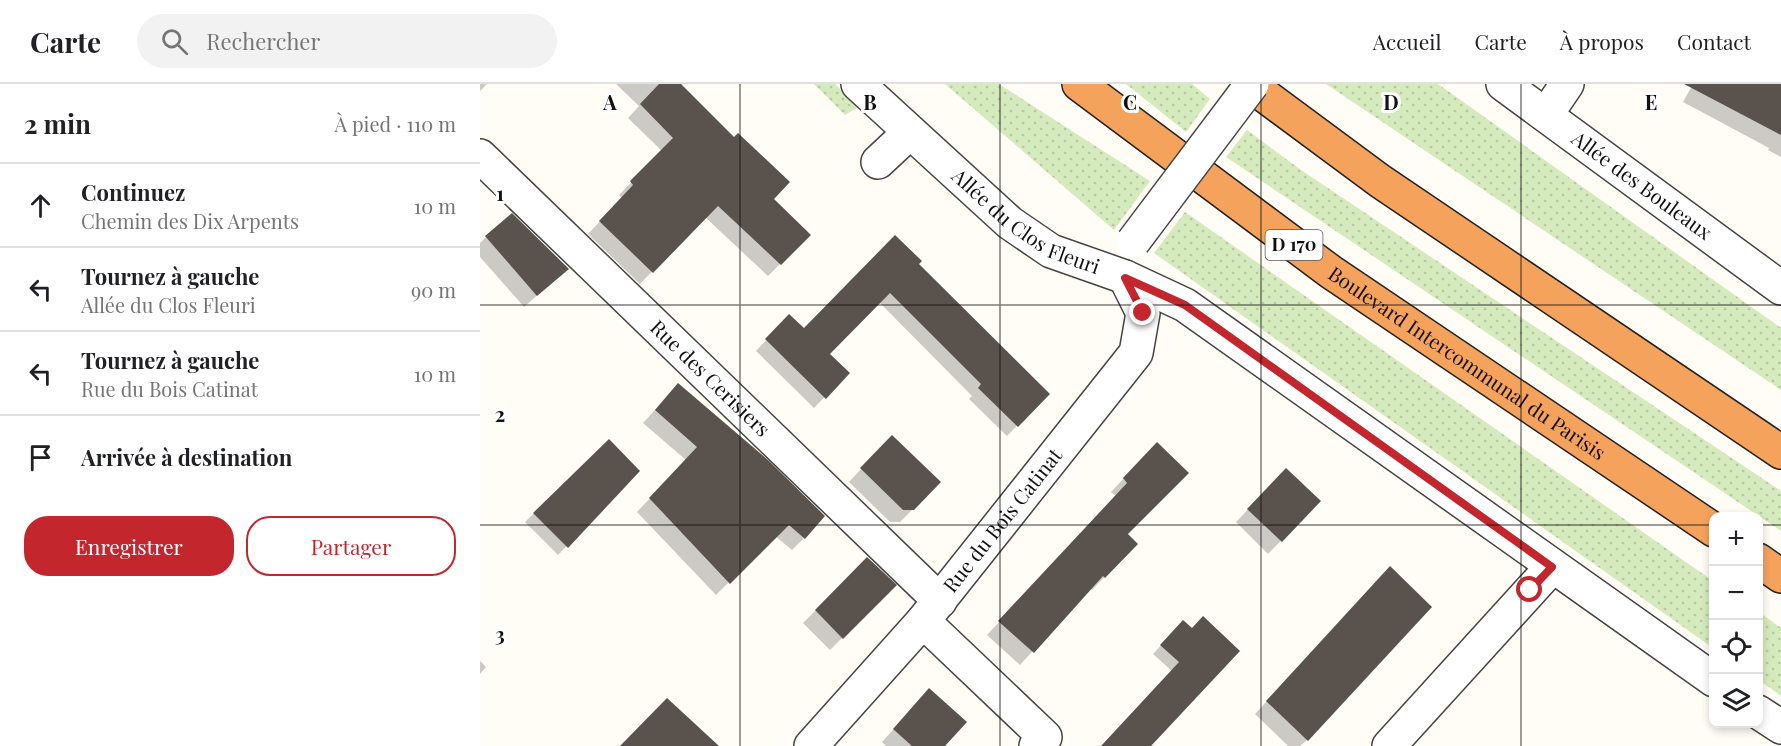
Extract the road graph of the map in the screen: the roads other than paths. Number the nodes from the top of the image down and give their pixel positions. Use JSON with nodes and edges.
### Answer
{"nodes":[{"id":1,"x":858,"y":84,"type":"edge"},
{"id":2,"x":1079,"y":84,"type":"edge"},
{"id":3,"x":1250,"y":84,"type":"edge"},
{"id":4,"x":1503,"y":84,"type":"edge"},
{"id":5,"x":1567,"y":84,"type":"edge"},
{"id":6,"x":1546,"y":115,"type":"junction"},
{"id":7,"x":909,"y":133,"type":"junction"},
{"id":8,"x":480,"y":156,"type":"edge"},
{"id":9,"x":878,"y":162,"type":"dead end"},
{"id":10,"x":1125,"y":278,"type":"junction"},
{"id":11,"x":1781,"y":288,"type":"edge"},
{"id":12,"x":1599,"y":330,"type":"junction"},
{"id":13,"x":1781,"y":442,"type":"edge"},
{"id":14,"x":1781,"y":452,"type":"edge"},
{"id":15,"x":1709,"y":527,"type":"edge"},
{"id":16,"x":1763,"y":563,"type":"edge"},
{"id":17,"x":1552,"y":567,"type":"junction"},
{"id":18,"x":1781,"y":576,"type":"edge"},
{"id":19,"x":932,"y":611,"type":"junction"},
{"id":20,"x":1709,"y":677,"type":"edge"},
{"id":21,"x":1763,"y":715,"type":"edge"},
{"id":22,"x":1781,"y":728,"type":"edge"},
{"id":23,"x":811,"y":746,"type":"edge"},
{"id":24,"x":1036,"y":746,"type":"edge"},
{"id":25,"x":1389,"y":746,"type":"edge"}],
"edges":[{"from":1,"to":7,"type":"street","name":"Allée du Clos Fleuri"},
{"from":2,"to":15,"type":"highway","name":"Boulevard Intercommunal du Parisis","number":"D 170"},
{"from":3,"to":10,"type":"street","bridge":true},
{"from":3,"to":12,"type":"highway"},
{"from":4,"to":6,"type":"street","name":"Allée des Bouleaux"},
{"from":5,"to":6,"type":"street"},
{"from":6,"to":11,"type":"street","name":"Allée des Bouleaux"},
{"from":7,"to":9,"type":"street"},
{"from":7,"to":10,"type":"street","name":"Allée du Clos Fleuri"},
{"from":8,"to":19,"type":"street","name":"Rue des Cerisiers"},
{"from":10,"to":17,"type":"street","name":"Allée du Clos Fleuri"},
{"from":10,"to":19,"type":"street","name":"Rue du Bois Catinat"},
{"from":12,"to":13,"type":"highway"},
{"from":12,"to":14,"type":"highway"},
{"from":16,"to":18,"type":"highway"},
{"from":17,"to":20,"type":"street","name":"Allée du Clos Fleuri"},
{"from":17,"to":25,"type":"street"},
{"from":19,"to":23,"type":"street","name":"Rue du Bois Catinat"},
{"from":19,"to":24,"type":"street","name":"Rue des Cerisiers"},
{"from":21,"to":22,"type":"street"}]}
